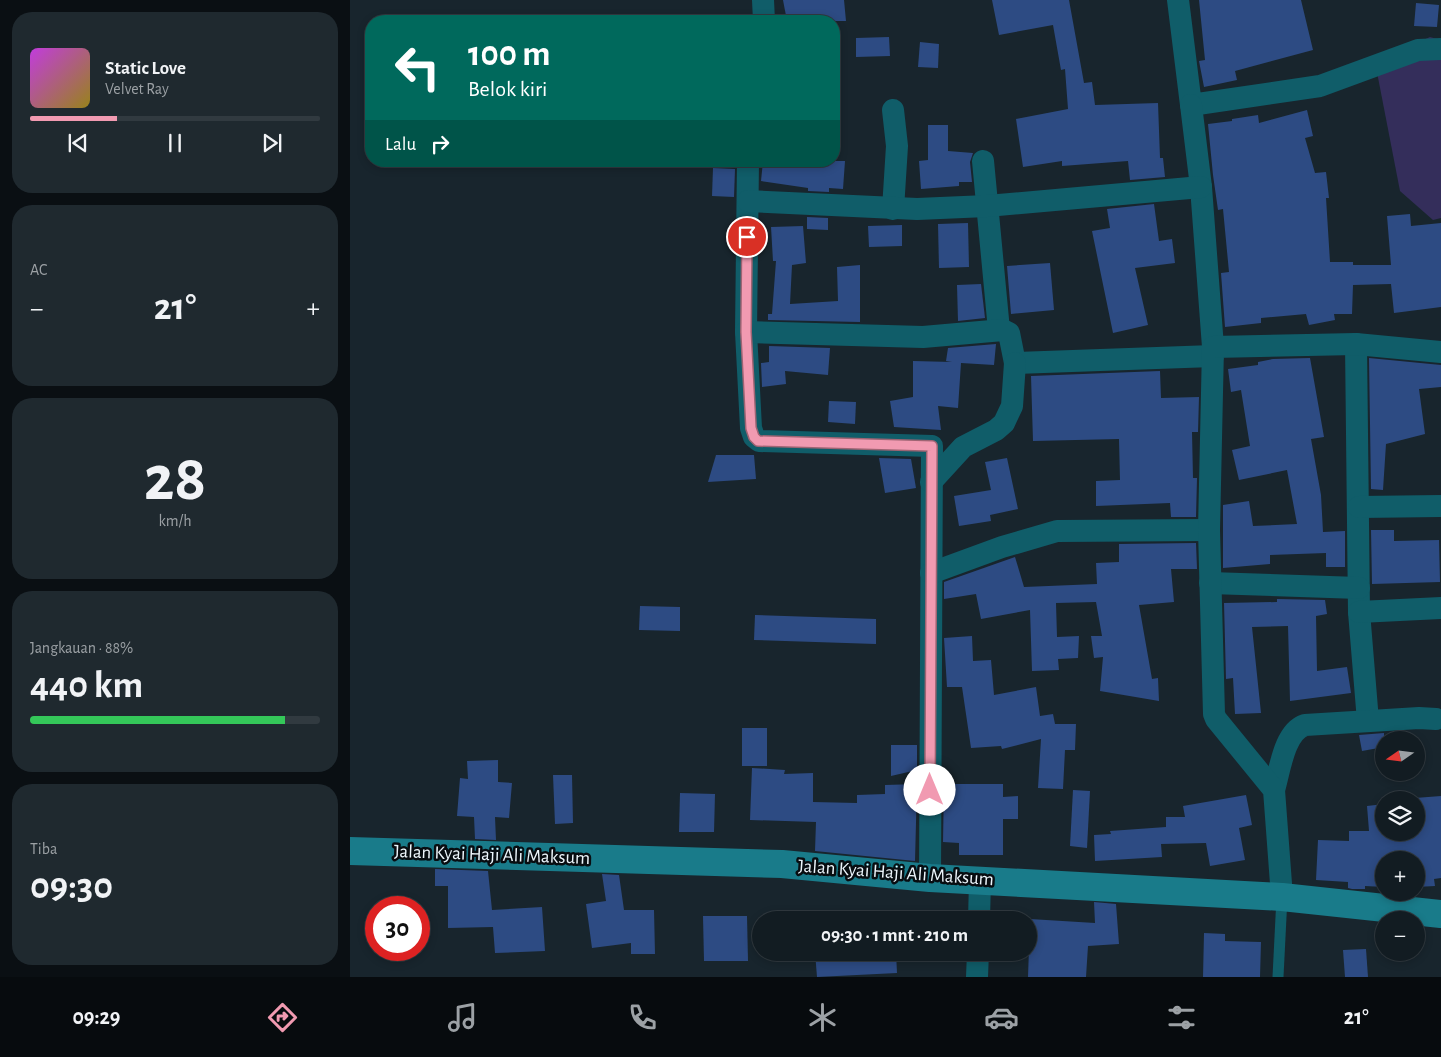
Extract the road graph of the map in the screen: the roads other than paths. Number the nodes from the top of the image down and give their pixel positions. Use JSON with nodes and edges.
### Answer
{"nodes":[{"id":1,"x":763,"y":0,"type":"edge"},
{"id":2,"x":1178,"y":0,"type":"edge"},
{"id":3,"x":764,"y":15,"type":"edge"},
{"id":4,"x":1441,"y":49,"type":"edge"},
{"id":5,"x":1192,"y":105,"type":"junction"},
{"id":6,"x":893,"y":110,"type":"dead end"},
{"id":7,"x":983,"y":161,"type":"dead end"},
{"id":8,"x":748,"y":167,"type":"edge"},
{"id":9,"x":1201,"y":187,"type":"junction"},
{"id":10,"x":748,"y":201,"type":"junction"},
{"id":11,"x":987,"y":206,"type":"junction"},
{"id":12,"x":893,"y":210,"type":"junction"},
{"id":13,"x":999,"y":330,"type":"junction"},
{"id":14,"x":746,"y":332,"type":"junction"},
{"id":15,"x":1356,"y":344,"type":"junction"},
{"id":16,"x":1213,"y":351,"type":"junction"},
{"id":17,"x":1441,"y":352,"type":"edge"},
{"id":18,"x":1015,"y":363,"type":"junction"},
{"id":19,"x":931,"y":482,"type":"junction"},
{"id":20,"x":1441,"y":506,"type":"edge"},
{"id":21,"x":1358,"y":507,"type":"junction"},
{"id":22,"x":1208,"y":530,"type":"junction"},
{"id":23,"x":931,"y":573,"type":"junction"},
{"id":24,"x":1210,"y":584,"type":"junction"},
{"id":25,"x":1359,"y":588,"type":"junction"},
{"id":26,"x":1441,"y":608,"type":"edge"},
{"id":27,"x":1359,"y":612,"type":"junction"},
{"id":28,"x":1436,"y":719,"type":"dead end"},
{"id":29,"x":1368,"y":721,"type":"junction"},
{"id":30,"x":1274,"y":790,"type":"junction"},
{"id":31,"x":350,"y":851,"type":"edge"},
{"id":32,"x":930,"y":878,"type":"junction"},
{"id":33,"x":980,"y":880,"type":"junction"},
{"id":34,"x":1282,"y":897,"type":"junction"},
{"id":35,"x":979,"y":911,"type":"edge"},
{"id":36,"x":1441,"y":914,"type":"edge"},
{"id":37,"x":978,"y":961,"type":"edge"},
{"id":38,"x":977,"y":977,"type":"edge"},
{"id":39,"x":1278,"y":977,"type":"edge"}],
"edges":[{"from":1,"to":3,"type":"street"},
{"from":2,"to":5,"type":"street"},
{"from":4,"to":5,"type":"street"},
{"from":5,"to":9,"type":"street"},
{"from":6,"to":12,"type":"street"},
{"from":7,"to":11,"type":"street"},
{"from":8,"to":10,"type":"street"},
{"from":9,"to":11,"type":"street"},
{"from":9,"to":16,"type":"street"},
{"from":10,"to":12,"type":"street"},
{"from":10,"to":14,"type":"street"},
{"from":11,"to":12,"type":"street"},
{"from":11,"to":13,"type":"street"},
{"from":13,"to":14,"type":"street"},
{"from":13,"to":18,"type":"street"},
{"from":14,"to":19,"type":"street"},
{"from":15,"to":16,"type":"street"},
{"from":15,"to":17,"type":"street"},
{"from":15,"to":21,"type":"street"},
{"from":16,"to":18,"type":"street"},
{"from":16,"to":22,"type":"street"},
{"from":18,"to":19,"type":"street"},
{"from":19,"to":23,"type":"street"},
{"from":20,"to":21,"type":"street"},
{"from":21,"to":25,"type":"street"},
{"from":22,"to":23,"type":"street"},
{"from":22,"to":24,"type":"street"},
{"from":23,"to":32,"type":"street"},
{"from":24,"to":25,"type":"street"},
{"from":24,"to":30,"type":"street"},
{"from":25,"to":27,"type":"street"},
{"from":26,"to":27,"type":"street"},
{"from":27,"to":29,"type":"street"},
{"from":28,"to":29,"type":"street"},
{"from":29,"to":30,"type":"street"},
{"from":30,"to":34,"type":"street"},
{"from":31,"to":32,"type":"street","name":"Jalan Kyai Haji Ali Maksum"},
{"from":32,"to":33,"type":"street","name":"Jalan Kyai Haji Ali Maksum"},
{"from":33,"to":34,"type":"street","name":"Jalan Kyai Haji Ali Maksum"},
{"from":33,"to":35,"type":"street"},
{"from":34,"to":36,"type":"street","name":"Jalan Kyai Haji Ali Maksum"},
{"from":34,"to":39,"type":"lane"},
{"from":37,"to":38,"type":"street"}]}
